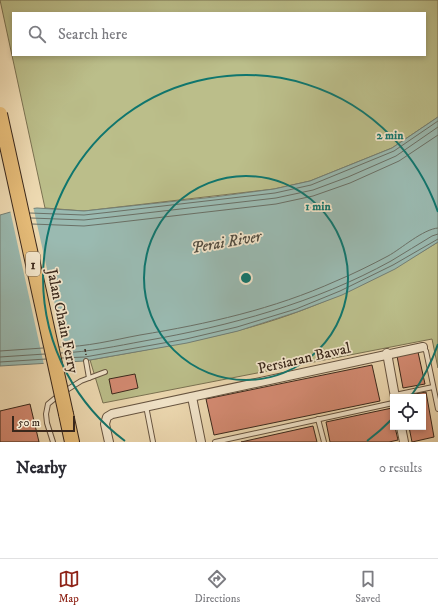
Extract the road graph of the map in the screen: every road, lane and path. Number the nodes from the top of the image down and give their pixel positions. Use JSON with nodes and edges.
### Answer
{"nodes":[{"id":1,"x":0,"y":114,"type":"edge"},
{"id":2,"x":423,"y":347,"type":"joint"},
{"id":3,"x":387,"y":353,"type":"junction"},
{"id":4,"x":86,"y":361,"type":"dead end"},
{"id":5,"x":105,"y":372,"type":"dead end"},
{"id":6,"x":89,"y":378,"type":"junction"},
{"id":7,"x":433,"y":387,"type":"junction"},
{"id":8,"x":393,"y":394,"type":"edge"},
{"id":9,"x":408,"y":394,"type":"edge"},
{"id":10,"x":192,"y":397,"type":"junction"},
{"id":11,"x":390,"y":399,"type":"edge"},
{"id":12,"x":146,"y":405,"type":"junction"},
{"id":13,"x":438,"y":409,"type":"edge"},
{"id":14,"x":318,"y":419,"type":"junction"},
{"id":15,"x":402,"y":430,"type":"edge"},
{"id":16,"x":53,"y":442,"type":"edge"},
{"id":17,"x":72,"y":442,"type":"edge"},
{"id":18,"x":109,"y":442,"type":"edge"},
{"id":19,"x":153,"y":442,"type":"edge"},
{"id":20,"x":201,"y":442,"type":"edge"},
{"id":21,"x":215,"y":442,"type":"edge"},
{"id":22,"x":324,"y":442,"type":"edge"},
{"id":23,"x":404,"y":442,"type":"edge"}],
"edges":[{"from":1,"to":17,"type":"highway","name":"Jalan Chain Ferry","number":"1","bridge":true},
{"from":2,"to":3,"type":"street","name":"Persiaran Bawal"},
{"from":2,"to":7,"type":"lane"},
{"from":3,"to":8,"type":"street"},
{"from":3,"to":10,"type":"street","name":"Persiaran Bawal"},
{"from":4,"to":6,"type":"lane"},
{"from":5,"to":6,"type":"lane"},
{"from":6,"to":16,"type":"lane"},
{"from":7,"to":9,"type":"lane"},
{"from":7,"to":13,"type":"lane"},
{"from":10,"to":12,"type":"street"},
{"from":10,"to":20,"type":"street"},
{"from":11,"to":14,"type":"lane"},
{"from":12,"to":18,"type":"street"},
{"from":12,"to":19,"type":"lane"},
{"from":14,"to":21,"type":"lane"},
{"from":14,"to":22,"type":"lane"},
{"from":15,"to":23,"type":"street"}]}
